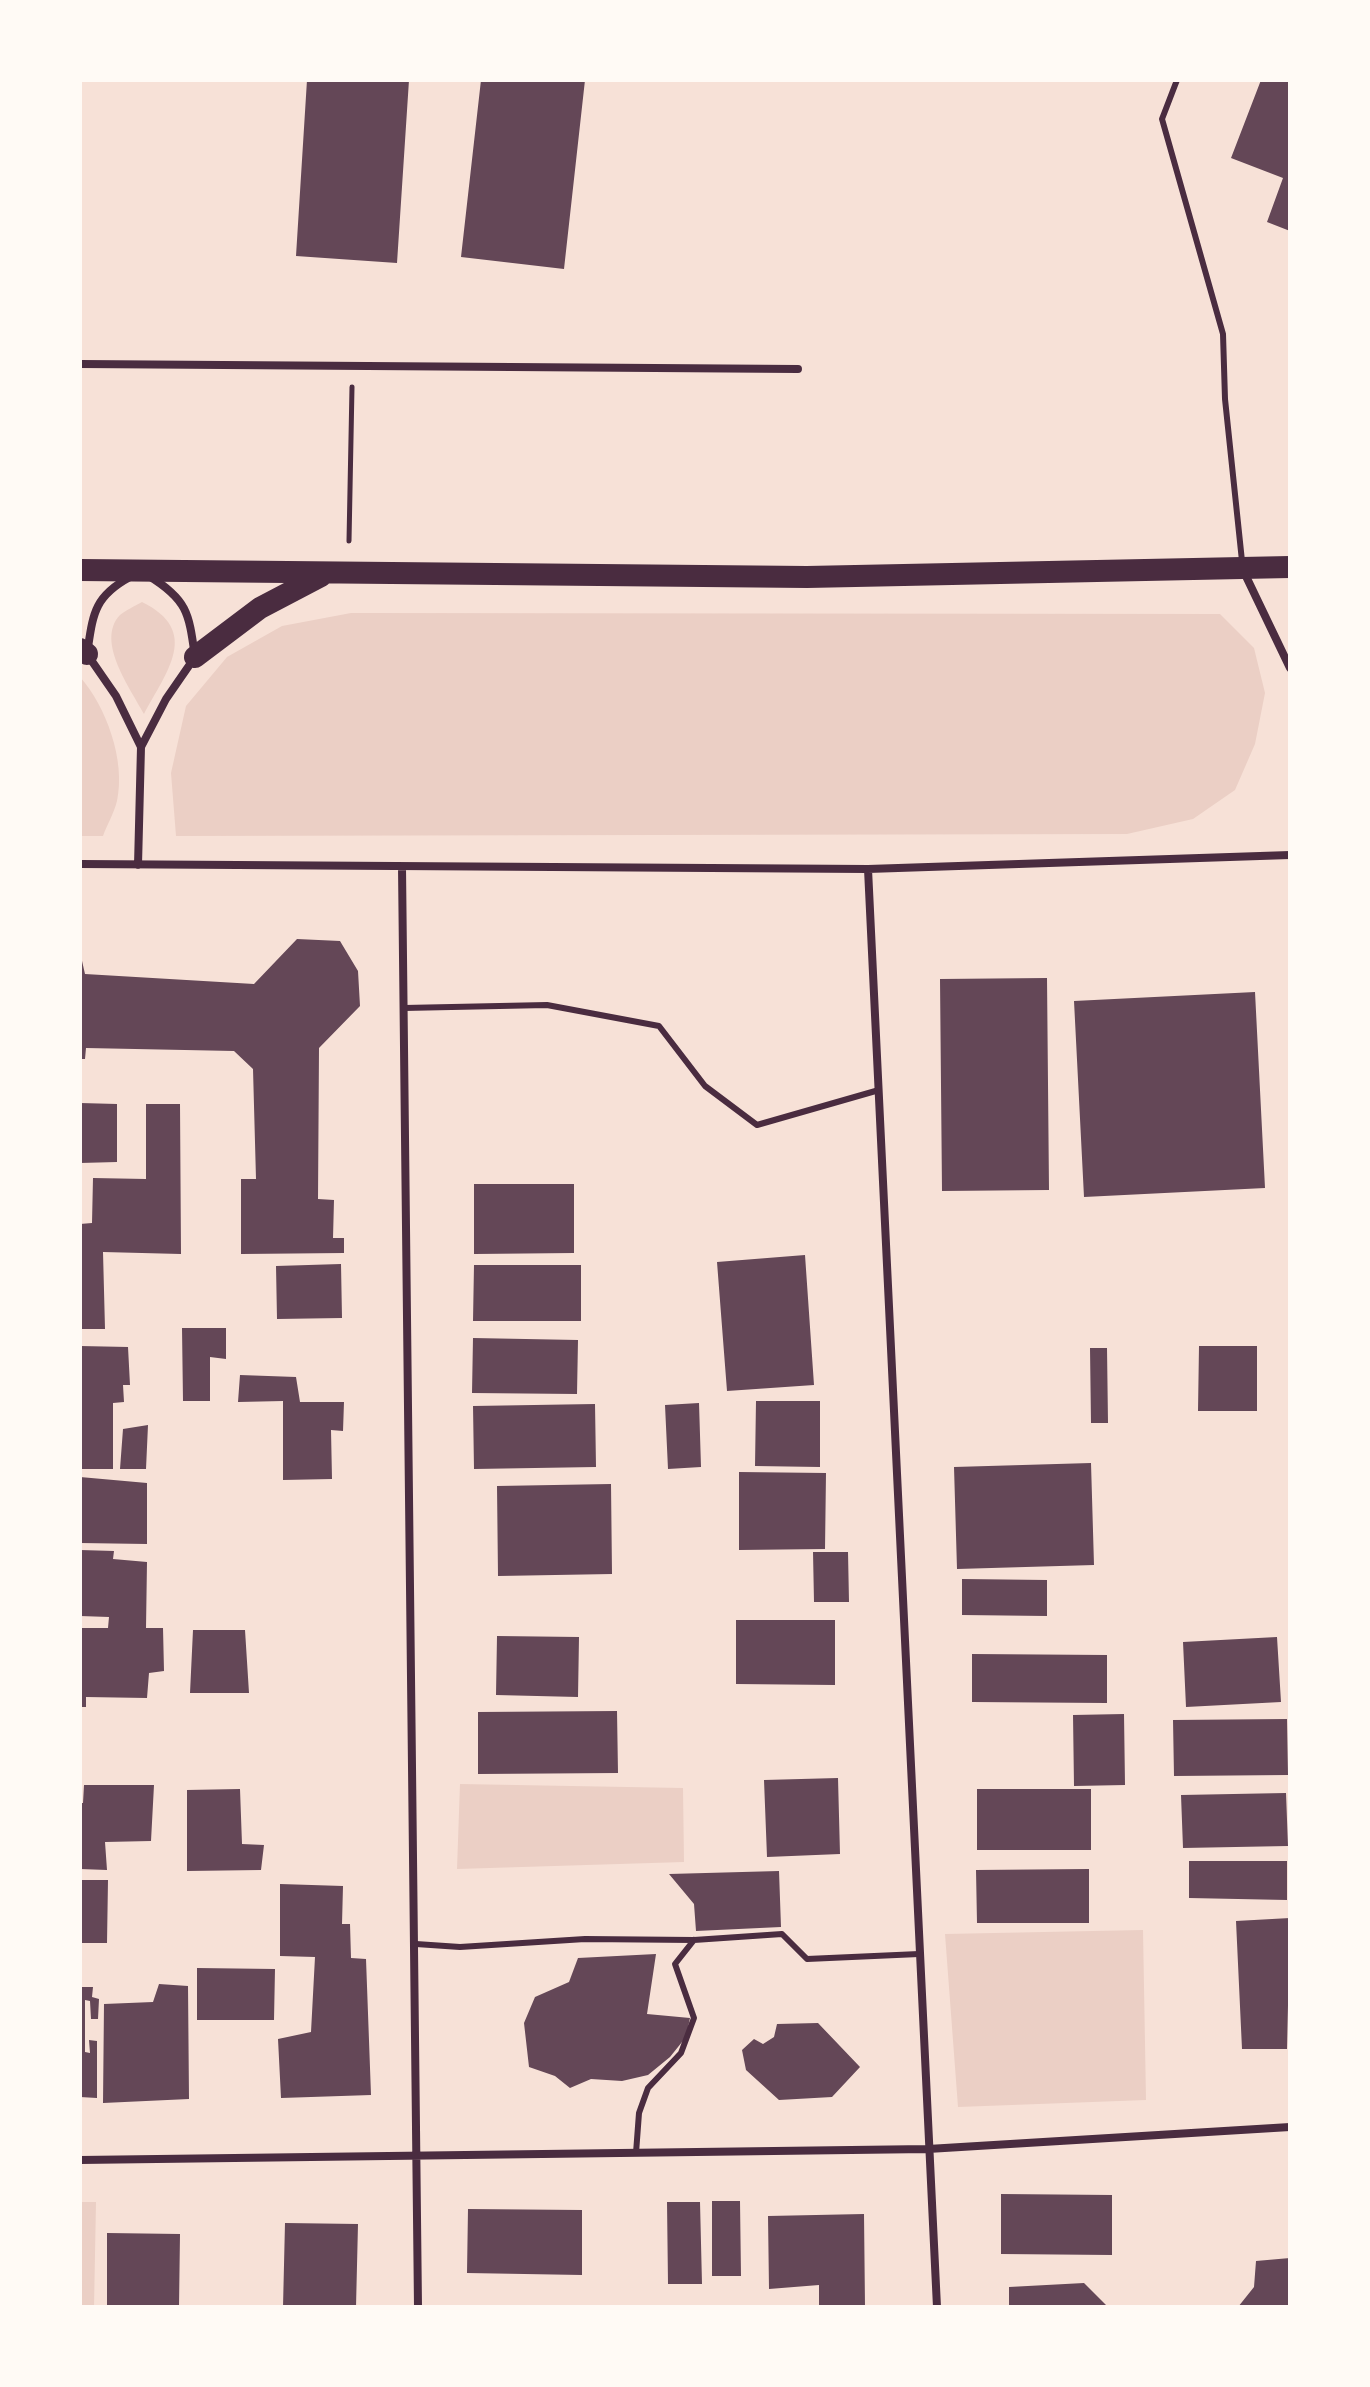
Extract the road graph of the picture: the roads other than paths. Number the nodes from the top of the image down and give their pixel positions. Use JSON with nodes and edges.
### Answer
{"nodes":[{"id":1,"x":1177,"y":80,"type":"edge"},
{"id":2,"x":80,"y":364,"type":"edge"},
{"id":3,"x":798,"y":369,"type":"dead end"},
{"id":4,"x":1290,"y":567,"type":"edge"},
{"id":5,"x":1243,"y":569,"type":"junction"},
{"id":6,"x":80,"y":570,"type":"edge"},
{"id":7,"x":140,"y":571,"type":"junction"},
{"id":8,"x":324,"y":574,"type":"junction"},
{"id":9,"x":83,"y":652,"type":"edge"},
{"id":10,"x":195,"y":657,"type":"junction"},
{"id":11,"x":1290,"y":668,"type":"edge"},
{"id":12,"x":141,"y":747,"type":"junction"},
{"id":13,"x":1290,"y":855,"type":"edge"},
{"id":14,"x":80,"y":864,"type":"edge"},
{"id":15,"x":138,"y":865,"type":"junction"},
{"id":16,"x":402,"y":867,"type":"junction"},
{"id":17,"x":868,"y":869,"type":"junction"},
{"id":18,"x":404,"y":1008,"type":"junction"},
{"id":19,"x":879,"y":1090,"type":"junction"},
{"id":20,"x":694,"y":1940,"type":"junction"},
{"id":21,"x":416,"y":1944,"type":"junction"},
{"id":22,"x":919,"y":1954,"type":"junction"},
{"id":23,"x":1290,"y":2127,"type":"edge"},
{"id":24,"x":928,"y":2149,"type":"junction"},
{"id":25,"x":636,"y":2153,"type":"junction"},
{"id":26,"x":419,"y":2156,"type":"junction"},
{"id":27,"x":80,"y":2160,"type":"edge"},
{"id":28,"x":418,"y":2307,"type":"edge"},
{"id":29,"x":937,"y":2307,"type":"edge"}],
"edges":[{"from":1,"to":5,"type":"lane"},
{"from":2,"to":3,"type":"street"},
{"from":4,"to":5,"type":"highway"},
{"from":5,"to":8,"type":"highway"},
{"from":5,"to":11,"type":"street"},
{"from":6,"to":7,"type":"highway"},
{"from":7,"to":8,"type":"highway"},
{"from":7,"to":9,"type":"street"},
{"from":7,"to":10,"type":"street"},
{"from":8,"to":10,"type":"highway"},
{"from":9,"to":12,"type":"street"},
{"from":10,"to":12,"type":"street"},
{"from":12,"to":15,"type":"street"},
{"from":13,"to":17,"type":"street"},
{"from":14,"to":15,"type":"street"},
{"from":15,"to":16,"type":"street"},
{"from":16,"to":17,"type":"street"},
{"from":16,"to":18,"type":"street"},
{"from":17,"to":19,"type":"street"},
{"from":18,"to":19,"type":"lane"},
{"from":18,"to":21,"type":"street"},
{"from":19,"to":22,"type":"street"},
{"from":20,"to":21,"type":"lane"},
{"from":20,"to":22,"type":"lane"},
{"from":20,"to":25,"type":"lane"},
{"from":21,"to":26,"type":"street"},
{"from":22,"to":24,"type":"street"},
{"from":23,"to":24,"type":"street"},
{"from":24,"to":25,"type":"street"},
{"from":24,"to":29,"type":"street"},
{"from":25,"to":26,"type":"street"},
{"from":26,"to":27,"type":"street"},
{"from":26,"to":28,"type":"street"}]}
